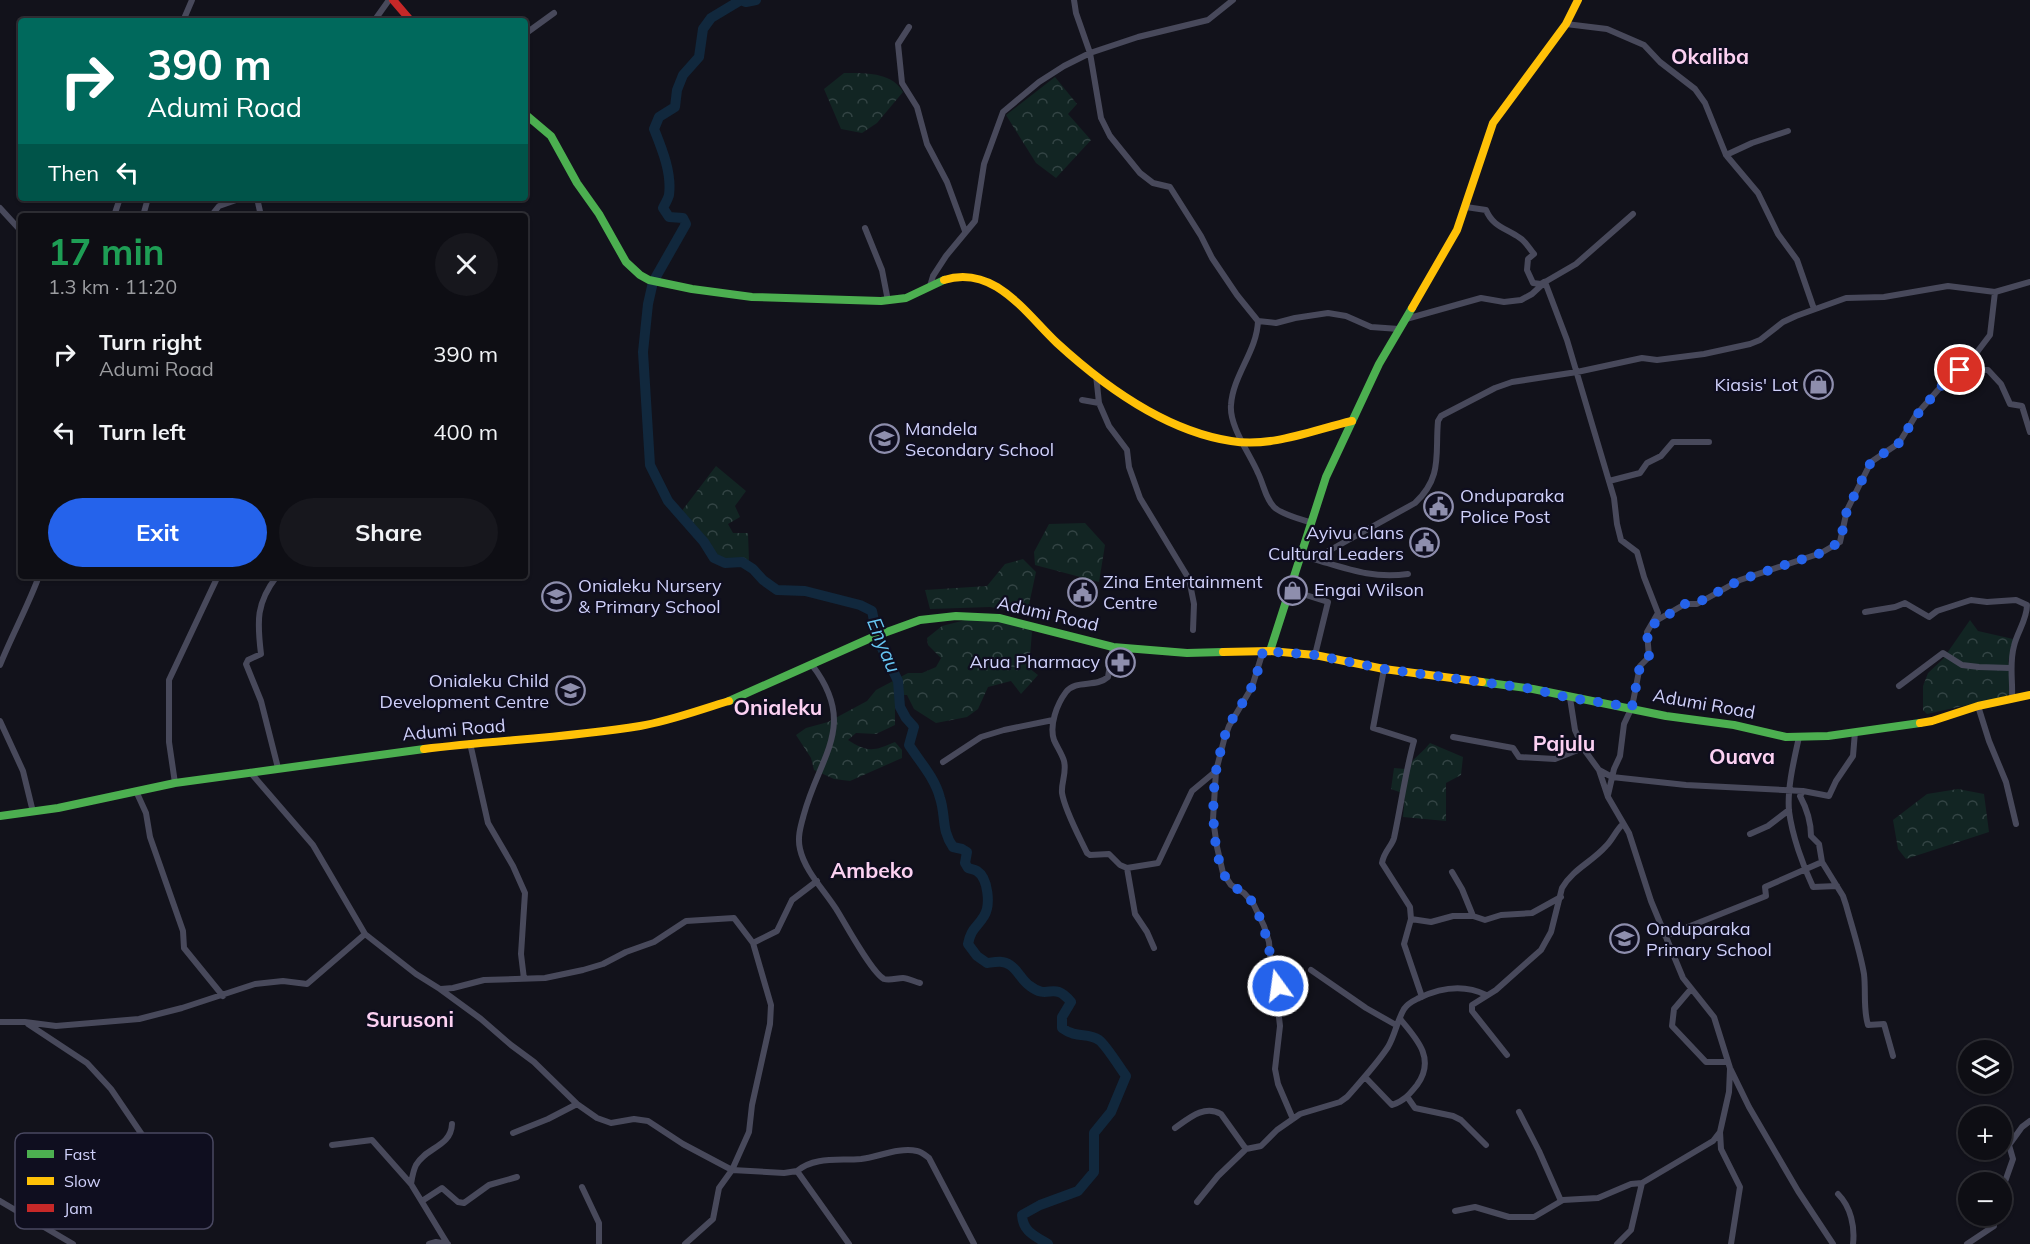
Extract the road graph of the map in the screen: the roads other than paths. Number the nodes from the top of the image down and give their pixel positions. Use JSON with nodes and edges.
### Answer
{"nodes":[{"id":1,"x":192,"y":0,"type":"edge"},
{"id":2,"x":391,"y":0,"type":"edge"},
{"id":3,"x":1074,"y":0,"type":"edge"},
{"id":4,"x":1233,"y":0,"type":"edge"},
{"id":5,"x":1578,"y":0,"type":"edge"},
{"id":6,"x":554,"y":13,"type":"dead end"},
{"id":7,"x":184,"y":18,"type":"edge"},
{"id":8,"x":376,"y":18,"type":"edge"},
{"id":9,"x":408,"y":18,"type":"edge"},
{"id":10,"x":1566,"y":24,"type":"junction"},
{"id":11,"x":909,"y":27,"type":"dead end"},
{"id":12,"x":528,"y":32,"type":"edge"},
{"id":13,"x":1090,"y":53,"type":"junction"},
{"id":14,"x":528,"y":117,"type":"edge"},
{"id":15,"x":1788,"y":131,"type":"dead end"},
{"id":16,"x":1726,"y":155,"type":"junction"},
{"id":17,"x":233,"y":201,"type":"edge"},
{"id":18,"x":1466,"y":207,"type":"junction"},
{"id":19,"x":0,"y":208,"type":"edge"},
{"id":20,"x":213,"y":213,"type":"edge"},
{"id":21,"x":1633,"y":214,"type":"dead end"},
{"id":22,"x":18,"y":228,"type":"edge"},
{"id":23,"x":865,"y":228,"type":"dead end"},
{"id":24,"x":965,"y":231,"type":"junction"},
{"id":25,"x":1545,"y":282,"type":"junction"},
{"id":26,"x":2030,"y":282,"type":"edge"},
{"id":27,"x":930,"y":286,"type":"junction"},
{"id":28,"x":1995,"y":292,"type":"junction"},
{"id":29,"x":888,"y":301,"type":"junction"},
{"id":30,"x":1814,"y":309,"type":"junction"},
{"id":31,"x":1406,"y":319,"type":"junction"},
{"id":32,"x":1258,"y":321,"type":"junction"},
{"id":33,"x":1399,"y":329,"type":"junction"},
{"id":34,"x":1960,"y":370,"type":"junction"},
{"id":35,"x":1577,"y":372,"type":"junction"},
{"id":36,"x":1096,"y":375,"type":"junction"},
{"id":37,"x":1083,"y":400,"type":"dead end"},
{"id":38,"x":1099,"y":403,"type":"junction"},
{"id":39,"x":1352,"y":421,"type":"junction"},
{"id":40,"x":2030,"y":432,"type":"edge"},
{"id":41,"x":1710,"y":442,"type":"dead end"},
{"id":42,"x":1244,"y":443,"type":"junction"},
{"id":43,"x":1609,"y":481,"type":"junction"},
{"id":44,"x":1312,"y":523,"type":"junction"},
{"id":45,"x":1301,"y":559,"type":"junction"},
{"id":46,"x":1314,"y":559,"type":"junction"},
{"id":47,"x":1408,"y":574,"type":"dead end"},
{"id":48,"x":38,"y":579,"type":"edge"},
{"id":49,"x":217,"y":579,"type":"edge"},
{"id":50,"x":275,"y":579,"type":"edge"},
{"id":51,"x":1290,"y":590,"type":"junction"},
{"id":52,"x":1865,"y":612,"type":"dead end"},
{"id":53,"x":1654,"y":622,"type":"junction"},
{"id":54,"x":1193,"y":630,"type":"dead end"},
{"id":55,"x":1113,"y":646,"type":"junction"},
{"id":56,"x":1267,"y":651,"type":"junction"},
{"id":57,"x":1315,"y":655,"type":"junction"},
{"id":58,"x":0,"y":665,"type":"edge"},
{"id":59,"x":812,"y":665,"type":"junction"},
{"id":60,"x":2010,"y":668,"type":"junction"},
{"id":61,"x":1384,"y":669,"type":"junction"},
{"id":62,"x":1899,"y":686,"type":"dead end"},
{"id":63,"x":2030,"y":695,"type":"edge"},
{"id":64,"x":1570,"y":698,"type":"junction"},
{"id":65,"x":2012,"y":699,"type":"junction"},
{"id":66,"x":1978,"y":706,"type":"junction"},
{"id":67,"x":1632,"y":707,"type":"junction"},
{"id":68,"x":1053,"y":720,"type":"junction"},
{"id":69,"x":0,"y":721,"type":"edge"},
{"id":70,"x":1855,"y":732,"type":"junction"},
{"id":71,"x":1799,"y":736,"type":"junction"},
{"id":72,"x":1453,"y":737,"type":"dead end"},
{"id":73,"x":470,"y":743,"type":"junction"},
{"id":74,"x":1583,"y":748,"type":"junction"},
{"id":75,"x":943,"y":762,"type":"dead end"},
{"id":76,"x":278,"y":768,"type":"junction"},
{"id":77,"x":1599,"y":770,"type":"junction"},
{"id":78,"x":1216,"y":771,"type":"junction"},
{"id":79,"x":250,"y":772,"type":"junction"},
{"id":80,"x":1612,"y":777,"type":"junction"},
{"id":81,"x":175,"y":783,"type":"junction"},
{"id":82,"x":1790,"y":790,"type":"junction"},
{"id":83,"x":136,"y":791,"type":"junction"},
{"id":84,"x":1803,"y":791,"type":"junction"},
{"id":85,"x":1608,"y":797,"type":"junction"},
{"id":86,"x":1789,"y":810,"type":"junction"},
{"id":87,"x":33,"y":812,"type":"junction"},
{"id":88,"x":0,"y":816,"type":"edge"},
{"id":89,"x":1623,"y":824,"type":"junction"},
{"id":90,"x":2016,"y":824,"type":"dead end"},
{"id":91,"x":1750,"y":834,"type":"dead end"},
{"id":92,"x":1822,"y":862,"type":"junction"},
{"id":93,"x":1127,"y":868,"type":"junction"},
{"id":94,"x":1805,"y":869,"type":"junction"},
{"id":95,"x":1452,"y":872,"type":"dead end"},
{"id":96,"x":817,"y":881,"type":"junction"},
{"id":97,"x":1837,"y":886,"type":"junction"},
{"id":98,"x":1561,"y":897,"type":"junction"},
{"id":99,"x":1473,"y":916,"type":"junction"},
{"id":100,"x":1411,"y":918,"type":"junction"},
{"id":101,"x":364,"y":934,"type":"junction"},
{"id":102,"x":1665,"y":936,"type":"junction"},
{"id":103,"x":753,"y":943,"type":"junction"},
{"id":104,"x":1154,"y":948,"type":"dead end"},
{"id":105,"x":1311,"y":970,"type":"dead end"},
{"id":106,"x":524,"y":979,"type":"junction"},
{"id":107,"x":920,"y":983,"type":"dead end"},
{"id":108,"x":1691,"y":988,"type":"junction"},
{"id":109,"x":440,"y":989,"type":"junction"},
{"id":110,"x":1486,"y":995,"type":"junction"},
{"id":111,"x":224,"y":996,"type":"junction"},
{"id":112,"x":1422,"y":997,"type":"junction"},
{"id":113,"x":0,"y":1022,"type":"edge"},
{"id":114,"x":25,"y":1022,"type":"junction"},
{"id":115,"x":1398,"y":1022,"type":"junction"},
{"id":116,"x":1507,"y":1055,"type":"dead end"},
{"id":117,"x":1893,"y":1056,"type":"dead end"},
{"id":118,"x":1729,"y":1065,"type":"junction"},
{"id":119,"x":1365,"y":1077,"type":"junction"},
{"id":120,"x":1408,"y":1098,"type":"junction"},
{"id":121,"x":577,"y":1104,"type":"junction"},
{"id":122,"x":1519,"y":1112,"type":"dead end"},
{"id":123,"x":1293,"y":1119,"type":"junction"},
{"id":124,"x":2030,"y":1121,"type":"edge"},
{"id":125,"x":452,"y":1124,"type":"dead end"},
{"id":126,"x":1175,"y":1128,"type":"dead end"},
{"id":127,"x":1720,"y":1132,"type":"junction"},
{"id":128,"x":141,"y":1133,"type":"edge"},
{"id":129,"x":513,"y":1133,"type":"dead end"},
{"id":130,"x":332,"y":1145,"type":"dead end"},
{"id":131,"x":1486,"y":1145,"type":"dead end"},
{"id":132,"x":1246,"y":1149,"type":"junction"},
{"id":133,"x":732,"y":1170,"type":"junction"},
{"id":134,"x":797,"y":1171,"type":"junction"},
{"id":135,"x":2008,"y":1172,"type":"edge"},
{"id":136,"x":517,"y":1177,"type":"dead end"},
{"id":137,"x":1642,"y":1183,"type":"junction"},
{"id":138,"x":411,"y":1184,"type":"junction"},
{"id":139,"x":582,"y":1187,"type":"dead end"},
{"id":140,"x":1838,"y":1194,"type":"dead end"},
{"id":141,"x":0,"y":1201,"type":"edge"},
{"id":142,"x":422,"y":1201,"type":"junction"},
{"id":143,"x":1561,"y":1201,"type":"junction"},
{"id":144,"x":1197,"y":1202,"type":"dead end"},
{"id":145,"x":15,"y":1210,"type":"edge"},
{"id":146,"x":1455,"y":1211,"type":"dead end"},
{"id":147,"x":1994,"y":1226,"type":"edge"},
{"id":148,"x":48,"y":1229,"type":"edge"},
{"id":149,"x":448,"y":1243,"type":"edge"},
{"id":150,"x":73,"y":1244,"type":"edge"},
{"id":151,"x":429,"y":1244,"type":"edge"},
{"id":152,"x":599,"y":1244,"type":"edge"},
{"id":153,"x":685,"y":1244,"type":"edge"},
{"id":154,"x":849,"y":1244,"type":"edge"},
{"id":155,"x":974,"y":1244,"type":"edge"},
{"id":156,"x":1617,"y":1244,"type":"edge"},
{"id":157,"x":1731,"y":1244,"type":"edge"},
{"id":158,"x":1833,"y":1244,"type":"edge"},
{"id":159,"x":1853,"y":1244,"type":"edge"},
{"id":160,"x":1967,"y":1244,"type":"edge"}],
"edges":[{"from":1,"to":7,"type":"street"},
{"from":2,"to":8,"type":"street"},
{"from":2,"to":9,"type":"main road"},
{"from":3,"to":13,"type":"street"},
{"from":4,"to":13,"type":"street"},
{"from":5,"to":10,"type":"main road"},
{"from":6,"to":12,"type":"street"},
{"from":10,"to":16,"type":"street"},
{"from":10,"to":18,"type":"main road"},
{"from":11,"to":24,"type":"street"},
{"from":13,"to":24,"type":"street"},
{"from":13,"to":32,"type":"street"},
{"from":14,"to":29,"type":"main road"},
{"from":15,"to":16,"type":"street"},
{"from":16,"to":30,"type":"street"},
{"from":17,"to":20,"type":"street"},
{"from":18,"to":25,"type":"street"},
{"from":18,"to":31,"type":"main road"},
{"from":19,"to":22,"type":"street"},
{"from":21,"to":25,"type":"street"},
{"from":23,"to":29,"type":"street"},
{"from":24,"to":27,"type":"street"},
{"from":25,"to":31,"type":"street"},
{"from":25,"to":35,"type":"street"},
{"from":26,"to":28,"type":"street"},
{"from":27,"to":29,"type":"main road"},
{"from":27,"to":36,"type":"main road"},
{"from":28,"to":30,"type":"street"},
{"from":28,"to":34,"type":"street"},
{"from":30,"to":35,"type":"street"},
{"from":31,"to":33,"type":"main road"},
{"from":32,"to":33,"type":"street"},
{"from":32,"to":42,"type":"street"},
{"from":33,"to":39,"type":"main road"},
{"from":34,"to":40,"type":"street"},
{"from":34,"to":53,"type":"street"},
{"from":35,"to":43,"type":"street"},
{"from":35,"to":46,"type":"street"},
{"from":36,"to":38,"type":"street"},
{"from":36,"to":42,"type":"main road"},
{"from":37,"to":38,"type":"street"},
{"from":38,"to":54,"type":"street"},
{"from":39,"to":42,"type":"main road"},
{"from":39,"to":44,"type":"main road"},
{"from":41,"to":43,"type":"street"},
{"from":42,"to":44,"type":"street"},
{"from":43,"to":53,"type":"street"},
{"from":44,"to":45,"type":"main road"},
{"from":45,"to":46,"type":"street"},
{"from":45,"to":51,"type":"main road"},
{"from":46,"to":47,"type":"street"},
{"from":48,"to":58,"type":"street"},
{"from":49,"to":81,"type":"street"},
{"from":50,"to":76,"type":"street"},
{"from":51,"to":56,"type":"main road"},
{"from":51,"to":57,"type":"street"},
{"from":52,"to":60,"type":"street"},
{"from":53,"to":67,"type":"street"},
{"from":55,"to":56,"type":"main road","name":"Adumi Road"},
{"from":55,"to":59,"type":"main road","name":"Adumi Road"},
{"from":55,"to":68,"type":"street"},
{"from":56,"to":57,"type":"main road","name":"Adumi Road"},
{"from":56,"to":78,"type":"street"},
{"from":57,"to":61,"type":"main road","name":"Adumi Road"},
{"from":59,"to":73,"type":"main road","name":"Adumi Road"},
{"from":59,"to":96,"type":"street"},
{"from":60,"to":62,"type":"street"},
{"from":60,"to":65,"type":"street"},
{"from":61,"to":64,"type":"main road","name":"Adumi Road"},
{"from":61,"to":100,"type":"street"},
{"from":63,"to":65,"type":"main road","name":"Adumi Road"},
{"from":64,"to":67,"type":"main road","name":"Adumi Road"},
{"from":64,"to":74,"type":"street"},
{"from":65,"to":66,"type":"main road","name":"Adumi Road"},
{"from":66,"to":70,"type":"main road","name":"Adumi Road"},
{"from":66,"to":90,"type":"street"},
{"from":67,"to":71,"type":"main road","name":"Adumi Road"},
{"from":67,"to":80,"type":"street"},
{"from":68,"to":75,"type":"street"},
{"from":68,"to":93,"type":"street"},
{"from":69,"to":87,"type":"street"},
{"from":70,"to":71,"type":"main road","name":"Adumi Road"},
{"from":70,"to":84,"type":"street"},
{"from":71,"to":82,"type":"street"},
{"from":72,"to":74,"type":"street"},
{"from":73,"to":76,"type":"main road","name":"Adumi Road"},
{"from":73,"to":106,"type":"street"},
{"from":74,"to":77,"type":"street"},
{"from":76,"to":79,"type":"main road","name":"Adumi Road"},
{"from":77,"to":80,"type":"street"},
{"from":77,"to":85,"type":"street"},
{"from":78,"to":93,"type":"street"},
{"from":78,"to":123,"type":"street"},
{"from":79,"to":81,"type":"main road","name":"Adumi Road"},
{"from":79,"to":101,"type":"street"},
{"from":80,"to":82,"type":"street"},
{"from":80,"to":85,"type":"street"},
{"from":81,"to":83,"type":"main road","name":"Adumi Road"},
{"from":82,"to":84,"type":"street"},
{"from":82,"to":86,"type":"street"},
{"from":83,"to":87,"type":"main road","name":"Adumi Road"},
{"from":83,"to":111,"type":"street"},
{"from":84,"to":92,"type":"street"},
{"from":85,"to":89,"type":"street"},
{"from":86,"to":91,"type":"street"},
{"from":86,"to":94,"type":"street"},
{"from":87,"to":88,"type":"main road","name":"Adumi Road"},
{"from":89,"to":98,"type":"street"},
{"from":89,"to":102,"type":"street"},
{"from":92,"to":94,"type":"street"},
{"from":92,"to":97,"type":"street"},
{"from":93,"to":104,"type":"street"},
{"from":94,"to":97,"type":"street"},
{"from":94,"to":102,"type":"street"},
{"from":95,"to":99,"type":"street"},
{"from":96,"to":103,"type":"street"},
{"from":96,"to":107,"type":"street"},
{"from":97,"to":117,"type":"street"},
{"from":98,"to":99,"type":"street"},
{"from":98,"to":110,"type":"street"},
{"from":99,"to":100,"type":"street"},
{"from":100,"to":112,"type":"street"},
{"from":101,"to":109,"type":"street"},
{"from":101,"to":111,"type":"street"},
{"from":102,"to":108,"type":"street"},
{"from":103,"to":106,"type":"street"},
{"from":103,"to":133,"type":"street"},
{"from":105,"to":115,"type":"street"},
{"from":106,"to":109,"type":"street"},
{"from":108,"to":118,"type":"street"},
{"from":108,"to":118,"type":"street"},
{"from":109,"to":121,"type":"street"},
{"from":110,"to":112,"type":"street"},
{"from":110,"to":116,"type":"street"},
{"from":111,"to":114,"type":"street"},
{"from":112,"to":115,"type":"street"},
{"from":113,"to":114,"type":"street"},
{"from":114,"to":128,"type":"street"},
{"from":115,"to":119,"type":"street"},
{"from":115,"to":120,"type":"street"},
{"from":118,"to":127,"type":"street"},
{"from":118,"to":158,"type":"street"},
{"from":119,"to":120,"type":"street"},
{"from":119,"to":123,"type":"street"},
{"from":120,"to":131,"type":"street"},
{"from":121,"to":129,"type":"street"},
{"from":121,"to":133,"type":"street"},
{"from":122,"to":143,"type":"street"},
{"from":123,"to":132,"type":"street"},
{"from":124,"to":135,"type":"street"},
{"from":125,"to":138,"type":"street"},
{"from":126,"to":132,"type":"street"},
{"from":127,"to":137,"type":"street"},
{"from":127,"to":157,"type":"street"},
{"from":130,"to":138,"type":"street"},
{"from":132,"to":144,"type":"street"},
{"from":133,"to":134,"type":"street"},
{"from":133,"to":153,"type":"street"},
{"from":134,"to":154,"type":"street"},
{"from":134,"to":155,"type":"street"},
{"from":136,"to":142,"type":"street"},
{"from":137,"to":143,"type":"street"},
{"from":137,"to":156,"type":"street"},
{"from":138,"to":142,"type":"street"},
{"from":139,"to":152,"type":"street"},
{"from":140,"to":159,"type":"street"},
{"from":141,"to":145,"type":"street"},
{"from":142,"to":149,"type":"street"},
{"from":143,"to":146,"type":"street"},
{"from":147,"to":160,"type":"street"},
{"from":148,"to":150,"type":"street"},
{"from":149,"to":151,"type":"street"}]}
